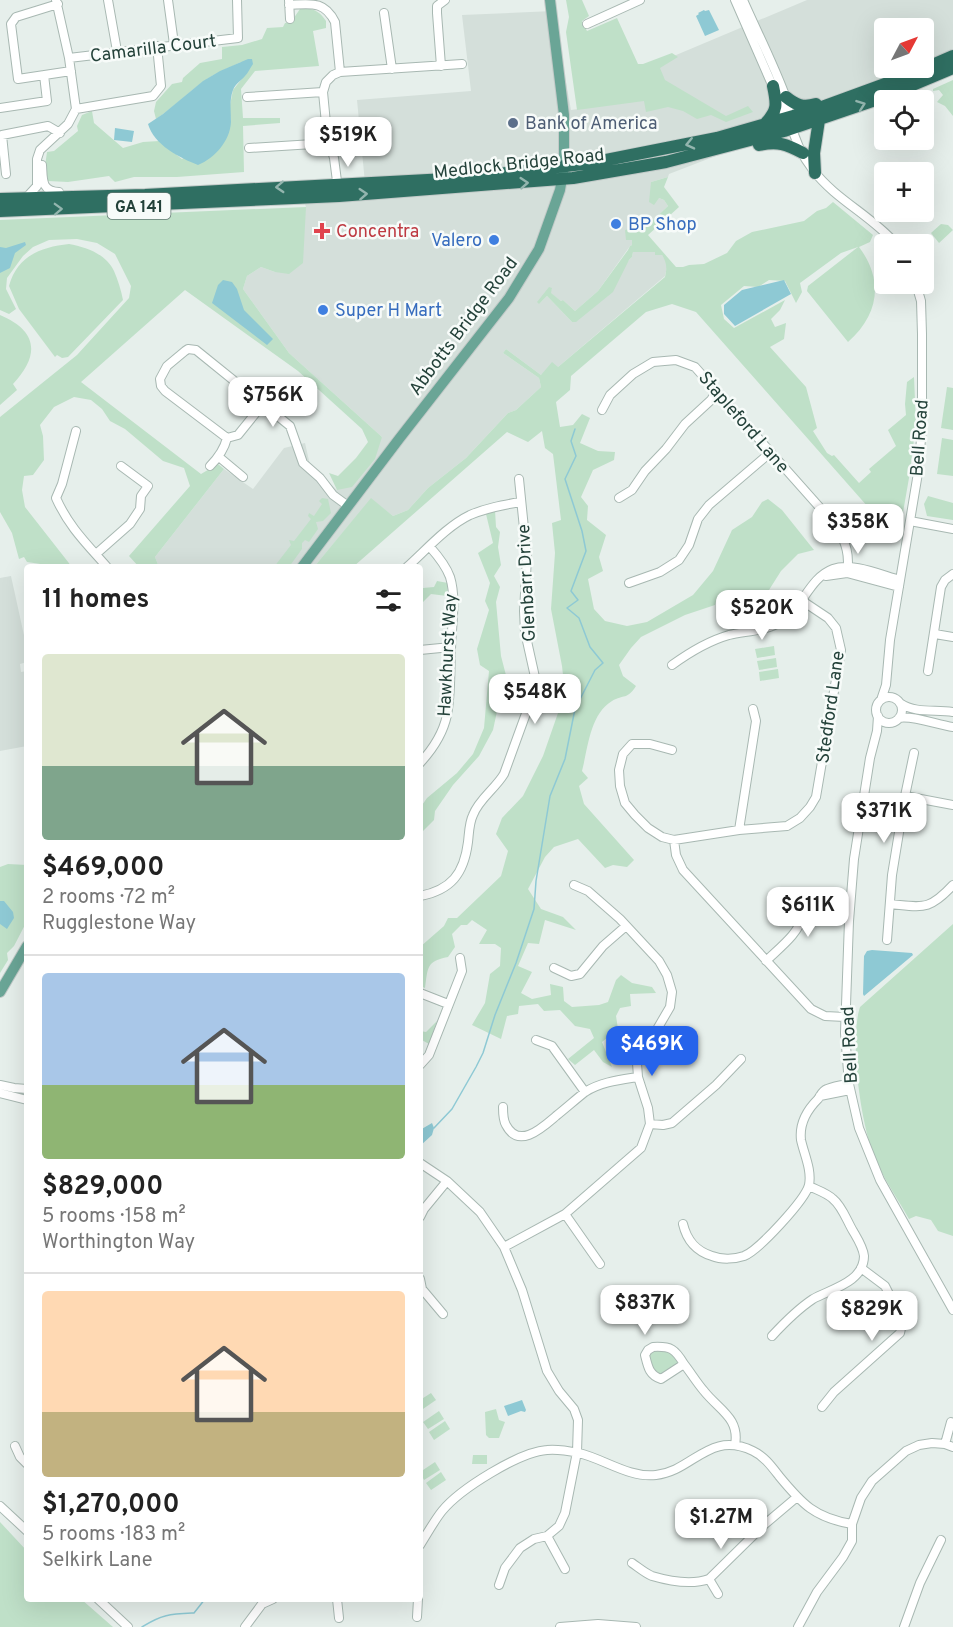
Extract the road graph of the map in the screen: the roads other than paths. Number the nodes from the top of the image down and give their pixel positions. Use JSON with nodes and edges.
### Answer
{"nodes":[{"id":1,"x":108,"y":0,"type":"edge"},
{"id":2,"x":168,"y":0,"type":"edge"},
{"id":3,"x":237,"y":0,"type":"edge"},
{"id":4,"x":445,"y":0,"type":"edge"},
{"id":5,"x":550,"y":0,"type":"edge"},
{"id":6,"x":640,"y":0,"type":"edge"},
{"id":7,"x":735,"y":0,"type":"edge"},
{"id":8,"x":743,"y":0,"type":"edge"},
{"id":9,"x":57,"y":2,"type":"edge"},
{"id":10,"x":289,"y":3,"type":"edge"},
{"id":11,"x":384,"y":13,"type":"dead end"},
{"id":12,"x":745,"y":13,"type":"junction"},
{"id":13,"x":290,"y":19,"type":"dead end"},
{"id":14,"x":587,"y":24,"type":"dead end"},
{"id":15,"x":174,"y":44,"type":"junction"},
{"id":16,"x":157,"y":46,"type":"junction"},
{"id":17,"x":117,"y":51,"type":"junction"},
{"id":18,"x":953,"y":56,"type":"edge"},
{"id":19,"x":69,"y":58,"type":"junction"},
{"id":20,"x":462,"y":64,"type":"dead end"},
{"id":21,"x":441,"y":66,"type":"junction"},
{"id":22,"x":953,"y":68,"type":"edge"},
{"id":23,"x":392,"y":69,"type":"junction"},
{"id":24,"x":71,"y":71,"type":"junction"},
{"id":25,"x":340,"y":72,"type":"junction"},
{"id":26,"x":44,"y":75,"type":"junction"},
{"id":27,"x":885,"y":84,"type":"junction"},
{"id":28,"x":773,"y":86,"type":"junction"},
{"id":29,"x":323,"y":92,"type":"junction"},
{"id":30,"x":247,"y":97,"type":"dead end"},
{"id":31,"x":786,"y":97,"type":"junction"},
{"id":32,"x":0,"y":108,"type":"edge"},
{"id":33,"x":76,"y":109,"type":"junction"},
{"id":34,"x":819,"y":120,"type":"junction"},
{"id":35,"x":791,"y":123,"type":"junction"},
{"id":36,"x":764,"y":125,"type":"junction"},
{"id":37,"x":60,"y":133,"type":"junction"},
{"id":38,"x":329,"y":143,"type":"junction"},
{"id":39,"x":249,"y":148,"type":"dead end"},
{"id":40,"x":40,"y":150,"type":"junction"},
{"id":41,"x":703,"y":152,"type":"junction"},
{"id":42,"x":803,"y":153,"type":"junction"},
{"id":43,"x":564,"y":167,"type":"junction"},
{"id":44,"x":815,"y":173,"type":"junction"},
{"id":45,"x":6,"y":174,"type":"dead end"},
{"id":46,"x":562,"y":180,"type":"junction"},
{"id":47,"x":338,"y":190,"type":"junction"},
{"id":48,"x":128,"y":195,"type":"junction"},
{"id":49,"x":26,"y":198,"type":"junction"},
{"id":50,"x":0,"y":199,"type":"edge"},
{"id":51,"x":0,"y":211,"type":"edge"},
{"id":52,"x":885,"y":234,"type":"edge"},
{"id":53,"x":918,"y":294,"type":"edge"},
{"id":54,"x":717,"y":390,"type":"junction"},
{"id":55,"x":263,"y":404,"type":"junction"},
{"id":56,"x":602,"y":410,"type":"dead end"},
{"id":57,"x":76,"y":431,"type":"dead end"},
{"id":58,"x":227,"y":438,"type":"junction"},
{"id":59,"x":771,"y":452,"type":"junction"},
{"id":60,"x":219,"y":457,"type":"junction"},
{"id":61,"x":121,"y":466,"type":"dead end"},
{"id":62,"x":210,"y":466,"type":"dead end"},
{"id":63,"x":243,"y":477,"type":"dead end"},
{"id":64,"x":519,"y":479,"type":"dead end"},
{"id":65,"x":619,"y":498,"type":"dead end"},
{"id":66,"x":520,"y":502,"type":"junction"},
{"id":67,"x":348,"y":506,"type":"junction"},
{"id":68,"x":910,"y":521,"type":"junction"},
{"id":69,"x":953,"y":529,"type":"edge"},
{"id":70,"x":430,"y":547,"type":"junction"},
{"id":71,"x":96,"y":554,"type":"junction"},
{"id":72,"x":104,"y":564,"type":"edge"},
{"id":73,"x":304,"y":564,"type":"edge"},
{"id":74,"x":410,"y":564,"type":"edge"},
{"id":75,"x":848,"y":570,"type":"junction"},
{"id":76,"x":953,"y":574,"type":"edge"},
{"id":77,"x":629,"y":583,"type":"dead end"},
{"id":78,"x":900,"y":583,"type":"junction"},
{"id":79,"x":801,"y":600,"type":"junction"},
{"id":80,"x":934,"y":634,"type":"junction"},
{"id":81,"x":953,"y":637,"type":"edge"},
{"id":82,"x":451,"y":647,"type":"junction"},
{"id":83,"x":423,"y":650,"type":"edge"},
{"id":84,"x":887,"y":663,"type":"junction"},
{"id":85,"x":672,"y":665,"type":"dead end"},
{"id":86,"x":928,"y":671,"type":"dead end"},
{"id":87,"x":881,"y":700,"type":"junction"},
{"id":88,"x":898,"y":701,"type":"junction"},
{"id":89,"x":753,"y":709,"type":"dead end"},
{"id":90,"x":951,"y":712,"type":"edge"},
{"id":91,"x":878,"y":717,"type":"junction"},
{"id":92,"x":895,"y":720,"type":"junction"},
{"id":93,"x":949,"y":727,"type":"edge"},
{"id":94,"x":672,"y":750,"type":"dead end"},
{"id":95,"x":914,"y":753,"type":"dead end"},
{"id":96,"x":870,"y":758,"type":"junction"},
{"id":97,"x":423,"y":760,"type":"edge"},
{"id":98,"x":905,"y":796,"type":"junction"},
{"id":99,"x":953,"y":805,"type":"edge"},
{"id":100,"x":739,"y":830,"type":"junction"},
{"id":101,"x":674,"y":840,"type":"junction"},
{"id":102,"x":574,"y":885,"type":"dead end"},
{"id":103,"x":953,"y":885,"type":"edge"},
{"id":104,"x":423,"y":895,"type":"edge"},
{"id":105,"x":801,"y":897,"type":"dead end"},
{"id":106,"x":890,"y":904,"type":"junction"},
{"id":107,"x":626,"y":926,"type":"junction"},
{"id":108,"x":887,"y":940,"type":"dead end"},
{"id":109,"x":24,"y":951,"type":"edge"},
{"id":110,"x":460,"y":958,"type":"dead end"},
{"id":111,"x":766,"y":961,"type":"junction"},
{"id":112,"x":554,"y":968,"type":"dead end"},
{"id":113,"x":0,"y":992,"type":"edge"},
{"id":114,"x":423,"y":994,"type":"edge"},
{"id":115,"x":448,"y":1004,"type":"junction"},
{"id":116,"x":845,"y":1017,"type":"junction"},
{"id":117,"x":536,"y":1041,"type":"dead end"},
{"id":118,"x":741,"y":1059,"type":"dead end"},
{"id":119,"x":423,"y":1062,"type":"edge"},
{"id":120,"x":638,"y":1077,"type":"junction"},
{"id":121,"x":0,"y":1085,"type":"edge"},
{"id":122,"x":850,"y":1087,"type":"junction"},
{"id":123,"x":24,"y":1089,"type":"edge"},
{"id":124,"x":585,"y":1092,"type":"junction"},
{"id":125,"x":0,"y":1094,"type":"edge"},
{"id":126,"x":24,"y":1099,"type":"edge"},
{"id":127,"x":502,"y":1107,"type":"dead end"},
{"id":128,"x":650,"y":1124,"type":"junction"},
{"id":129,"x":423,"y":1164,"type":"edge"},
{"id":130,"x":447,"y":1181,"type":"junction"},
{"id":131,"x":809,"y":1186,"type":"junction"},
{"id":132,"x":423,"y":1211,"type":"edge"},
{"id":133,"x":565,"y":1214,"type":"junction"},
{"id":134,"x":683,"y":1224,"type":"dead end"},
{"id":135,"x":504,"y":1247,"type":"junction"},
{"id":136,"x":600,"y":1264,"type":"dead end"},
{"id":137,"x":861,"y":1268,"type":"junction"},
{"id":138,"x":423,"y":1290,"type":"edge"},
{"id":139,"x":953,"y":1310,"type":"edge"},
{"id":140,"x":443,"y":1314,"type":"dead end"},
{"id":141,"x":772,"y":1336,"type":"dead end"},
{"id":142,"x":684,"y":1364,"type":"junction"},
{"id":143,"x":822,"y":1407,"type":"dead end"},
{"id":144,"x":951,"y":1422,"type":"dead end"},
{"id":145,"x":735,"y":1445,"type":"junction"},
{"id":146,"x":15,"y":1446,"type":"dead end"},
{"id":147,"x":949,"y":1446,"type":"edge"},
{"id":148,"x":577,"y":1452,"type":"junction"},
{"id":149,"x":24,"y":1461,"type":"edge"},
{"id":150,"x":797,"y":1497,"type":"junction"},
{"id":151,"x":0,"y":1506,"type":"edge"},
{"id":152,"x":852,"y":1524,"type":"junction"},
{"id":153,"x":24,"y":1529,"type":"edge"},
{"id":154,"x":547,"y":1536,"type":"junction"},
{"id":155,"x":423,"y":1540,"type":"edge"},
{"id":156,"x":940,"y":1540,"type":"dead end"},
{"id":157,"x":632,"y":1563,"type":"dead end"},
{"id":158,"x":565,"y":1569,"type":"dead end"},
{"id":159,"x":709,"y":1579,"type":"junction"},
{"id":160,"x":499,"y":1585,"type":"dead end"},
{"id":161,"x":718,"y":1594,"type":"dead end"},
{"id":162,"x":101,"y":1602,"type":"edge"},
{"id":163,"x":266,"y":1602,"type":"edge"},
{"id":164,"x":337,"y":1602,"type":"edge"},
{"id":165,"x":418,"y":1602,"type":"edge"},
{"id":166,"x":417,"y":1617,"type":"dead end"},
{"id":167,"x":339,"y":1618,"type":"dead end"},
{"id":168,"x":128,"y":1627,"type":"edge"},
{"id":169,"x":245,"y":1627,"type":"edge"},
{"id":170,"x":560,"y":1627,"type":"edge"},
{"id":171,"x":636,"y":1627,"type":"edge"},
{"id":172,"x":798,"y":1627,"type":"edge"},
{"id":173,"x":904,"y":1627,"type":"edge"}],
"edges":[{"from":1,"to":17,"type":"street"},
{"from":2,"to":15,"type":"street"},
{"from":3,"to":15,"type":"street","name":"Camarilla Court"},
{"from":4,"to":21,"type":"street"},
{"from":5,"to":43,"type":"main road","name":"Abbotts Bridge Road"},
{"from":6,"to":14,"type":"street"},
{"from":7,"to":12,"type":"street"},
{"from":8,"to":12,"type":"street"},
{"from":9,"to":19,"type":"street"},
{"from":9,"to":26,"type":"street"},
{"from":10,"to":13,"type":"street"},
{"from":10,"to":25,"type":"street"},
{"from":11,"to":23,"type":"street"},
{"from":12,"to":28,"type":"street"},
{"from":12,"to":31,"type":"street"},
{"from":15,"to":16,"type":"street","name":"Camarilla Court"},
{"from":16,"to":17,"type":"street","name":"Camarilla Court"},
{"from":16,"to":33,"type":"street"},
{"from":17,"to":19,"type":"street","name":"Camarilla Court"},
{"from":18,"to":27,"type":"highway","name":"Medlock Bridge Road","number":"GA 141"},
{"from":19,"to":24,"type":"street"},
{"from":20,"to":21,"type":"street"},
{"from":21,"to":23,"type":"street"},
{"from":34,"to":22,"type":"highway","name":"Medlock Bridge Road","number":"GA 141","one_way":true},
{"from":23,"to":25,"type":"street"},
{"from":24,"to":26,"type":"street"},
{"from":24,"to":33,"type":"street"},
{"from":25,"to":29,"type":"street"},
{"from":26,"to":32,"type":"street"},
{"from":27,"to":31,"type":"highway"},
{"from":27,"to":35,"type":"highway","name":"Medlock Bridge Road","number":"GA 141"},
{"from":28,"to":35,"type":"street"},
{"from":28,"to":36,"type":"highway"},
{"from":29,"to":30,"type":"street"},
{"from":29,"to":38,"type":"street"},
{"from":31,"to":35,"type":"street"},
{"from":33,"to":37,"type":"street"},
{"from":34,"to":35,"type":"highway","name":"Medlock Bridge Road","number":"GA 141"},
{"from":34,"to":44,"type":"highway"},
{"from":35,"to":36,"type":"highway","name":"Medlock Bridge Road","number":"GA 141"},
{"from":35,"to":41,"type":"highway","name":"Medlock Bridge Road","number":"GA 141"},
{"from":35,"to":42,"type":"street"},
{"from":36,"to":43,"type":"highway","name":"Medlock Bridge Road","number":"GA 141","one_way":true},
{"from":37,"to":40,"type":"street"},
{"from":37,"to":45,"type":"street"},
{"from":38,"to":39,"type":"street"},
{"from":38,"to":47,"type":"street"},
{"from":40,"to":48,"type":"street","name":"Medlock Bridge Road"},
{"from":40,"to":49,"type":"street"},
{"from":41,"to":42,"type":"highway"},
{"from":41,"to":46,"type":"highway","name":"Medlock Bridge Road","number":"GA 141"},
{"from":42,"to":44,"type":"street"},
{"from":43,"to":46,"type":"main road","name":"Abbotts Bridge Road"},
{"from":43,"to":47,"type":"highway","name":"Medlock Bridge Road","number":"GA 141"},
{"from":44,"to":52,"type":"street"},
{"from":47,"to":46,"type":"highway","name":"Medlock Bridge Road","number":"GA 141","one_way":true},
{"from":46,"to":67,"type":"main road","name":"Abbotts Bridge Road"},
{"from":47,"to":48,"type":"highway","name":"Medlock Bridge Road","number":"GA 141","one_way":true},
{"from":51,"to":47,"type":"highway","name":"Medlock Bridge Road","number":"GA 141","one_way":true},
{"from":48,"to":49,"type":"highway","name":"Medlock Bridge Road","number":"GA 141"},
{"from":49,"to":50,"type":"highway","name":"Medlock Bridge Road","number":"GA 141"},
{"from":53,"to":68,"type":"street","name":"Bell Road"},
{"from":54,"to":56,"type":"street","name":"Stapleford Lane"},
{"from":54,"to":59,"type":"street","name":"Stapleford Lane"},
{"from":54,"to":65,"type":"street"},
{"from":55,"to":58,"type":"street"},
{"from":55,"to":58,"type":"street"},
{"from":55,"to":67,"type":"street"},
{"from":57,"to":71,"type":"street"},
{"from":58,"to":60,"type":"street"},
{"from":59,"to":75,"type":"street","name":"Stapleford Lane"},
{"from":59,"to":77,"type":"street"},
{"from":60,"to":62,"type":"street"},
{"from":60,"to":63,"type":"street"},
{"from":61,"to":71,"type":"street"},
{"from":64,"to":66,"type":"street","name":"Glenbarr Drive"},
{"from":66,"to":70,"type":"street"},
{"from":66,"to":104,"type":"street","name":"Glenbarr Drive"},
{"from":67,"to":73,"type":"main road","name":"Abbotts Bridge Road"},
{"from":68,"to":69,"type":"street"},
{"from":68,"to":78,"type":"street","name":"Bell Road"},
{"from":70,"to":74,"type":"street"},
{"from":70,"to":82,"type":"street","name":"Hawkhurst Way"},
{"from":71,"to":72,"type":"street"},
{"from":75,"to":78,"type":"street"},
{"from":75,"to":79,"type":"street"},
{"from":76,"to":80,"type":"street"},
{"from":78,"to":84,"type":"street","name":"Bell Road"},
{"from":79,"to":85,"type":"street"},
{"from":79,"to":100,"type":"street","name":"Stedford Lane"},
{"from":80,"to":81,"type":"street"},
{"from":80,"to":86,"type":"street"},
{"from":82,"to":83,"type":"street"},
{"from":82,"to":97,"type":"street","name":"Hawkhurst Way"},
{"from":84,"to":87,"type":"street","name":"Bell Road"},
{"from":84,"to":88,"type":"street","name":"Bell Road"},
{"from":87,"to":88,"type":"street"},
{"from":87,"to":91,"type":"street","name":"Bell Road"},
{"from":88,"to":90,"type":"street"},
{"from":88,"to":92,"type":"street","name":"Bell Road"},
{"from":89,"to":100,"type":"street"},
{"from":90,"to":93,"type":"street"},
{"from":91,"to":92,"type":"street"},
{"from":91,"to":96,"type":"street","name":"Bell Road"},
{"from":92,"to":93,"type":"street"},
{"from":92,"to":96,"type":"street","name":"Bell Road"},
{"from":94,"to":101,"type":"street"},
{"from":95,"to":98,"type":"street"},
{"from":96,"to":116,"type":"street","name":"Bell Road"},
{"from":98,"to":99,"type":"street"},
{"from":98,"to":106,"type":"street"},
{"from":100,"to":101,"type":"street","name":"Stedford Lane"},
{"from":101,"to":111,"type":"street"},
{"from":102,"to":107,"type":"street"},
{"from":103,"to":106,"type":"street"},
{"from":105,"to":111,"type":"street"},
{"from":106,"to":108,"type":"street"},
{"from":107,"to":112,"type":"street"},
{"from":107,"to":120,"type":"street"},
{"from":109,"to":113,"type":"main road"},
{"from":110,"to":115,"type":"street"},
{"from":111,"to":116,"type":"street"},
{"from":114,"to":115,"type":"street"},
{"from":115,"to":119,"type":"street"},
{"from":116,"to":122,"type":"street","name":"Bell Road"},
{"from":117,"to":124,"type":"street"},
{"from":118,"to":128,"type":"street"},
{"from":120,"to":124,"type":"street"},
{"from":120,"to":128,"type":"street"},
{"from":121,"to":123,"type":"street"},
{"from":122,"to":131,"type":"street"},
{"from":122,"to":139,"type":"street","name":"Bell Road"},
{"from":124,"to":127,"type":"street"},
{"from":125,"to":126,"type":"street"},
{"from":128,"to":133,"type":"street"},
{"from":129,"to":130,"type":"street"},
{"from":130,"to":132,"type":"street"},
{"from":130,"to":135,"type":"street"},
{"from":131,"to":134,"type":"street"},
{"from":131,"to":137,"type":"street"},
{"from":133,"to":135,"type":"street"},
{"from":133,"to":136,"type":"street"},
{"from":135,"to":148,"type":"street"},
{"from":137,"to":141,"type":"street"},
{"from":137,"to":143,"type":"street"},
{"from":138,"to":140,"type":"street"},
{"from":142,"to":142,"type":"street"},
{"from":142,"to":145,"type":"street"},
{"from":144,"to":147,"type":"street"},
{"from":145,"to":148,"type":"street"},
{"from":145,"to":150,"type":"street"},
{"from":146,"to":149,"type":"street"},
{"from":147,"to":152,"type":"street"},
{"from":148,"to":154,"type":"street"},
{"from":148,"to":155,"type":"street"},
{"from":150,"to":152,"type":"street"},
{"from":150,"to":159,"type":"street"},
{"from":151,"to":153,"type":"street"},
{"from":152,"to":172,"type":"street"},
{"from":154,"to":158,"type":"street"},
{"from":154,"to":160,"type":"street"},
{"from":156,"to":173,"type":"street"},
{"from":157,"to":159,"type":"street"},
{"from":159,"to":161,"type":"street"},
{"from":162,"to":168,"type":"street"},
{"from":163,"to":169,"type":"street"},
{"from":164,"to":167,"type":"street"},
{"from":165,"to":166,"type":"street"},
{"from":170,"to":171,"type":"street"}]}
